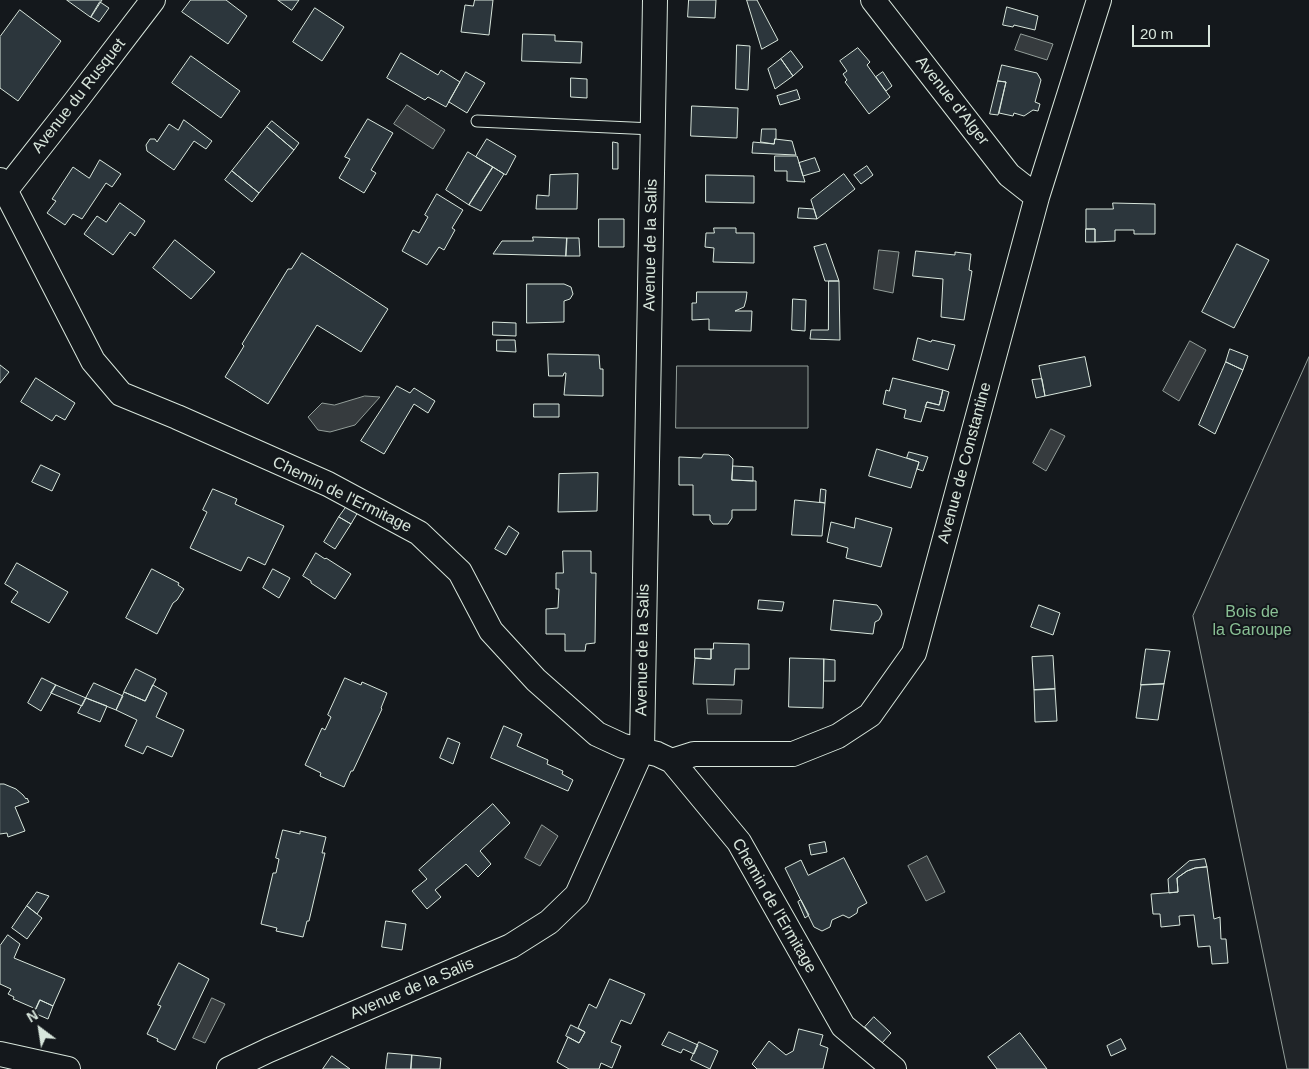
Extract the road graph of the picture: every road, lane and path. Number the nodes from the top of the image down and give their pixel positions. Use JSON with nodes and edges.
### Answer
{"nodes":[{"id":1,"x":153,"y":0,"type":"edge"},
{"id":2,"x":655,"y":0,"type":"edge"},
{"id":3,"x":873,"y":0,"type":"edge"},
{"id":4,"x":1099,"y":0,"type":"edge"},
{"id":5,"x":477,"y":120,"type":"dead end"},
{"id":6,"x":653,"y":129,"type":"junction"},
{"id":7,"x":2,"y":186,"type":"edge"},
{"id":8,"x":1036,"y":197,"type":"junction"},
{"id":9,"x":642,"y":750,"type":"junction"},
{"id":10,"x":672,"y":762,"type":"junction"},
{"id":11,"x":0,"y":1054,"type":"edge"},
{"id":12,"x":68,"y":1069,"type":"edge"},
{"id":13,"x":229,"y":1069,"type":"edge"},
{"id":14,"x":894,"y":1069,"type":"edge"}],
"edges":[{"from":1,"to":7,"type":"street","name":"Avenue du Rusquet"},
{"from":2,"to":6,"type":"street","name":"Avenue de la Salis"},
{"from":3,"to":8,"type":"street","name":"Avenue d'Alger"},
{"from":4,"to":8,"type":"street","name":"Avenue de Constantine"},
{"from":5,"to":6,"type":"lane"},
{"from":6,"to":9,"type":"street","name":"Avenue de la Salis"},
{"from":7,"to":9,"type":"street","name":"Chemin de l'Ermitage"},
{"from":8,"to":10,"type":"street","name":"Avenue de Constantine"},
{"from":9,"to":10,"type":"street","name":"Chemin de l'Ermitage"},
{"from":9,"to":13,"type":"street","name":"Avenue de la Salis"},
{"from":10,"to":14,"type":"street","name":"Chemin de l'Ermitage"},
{"from":11,"to":12,"type":"street"}]}
